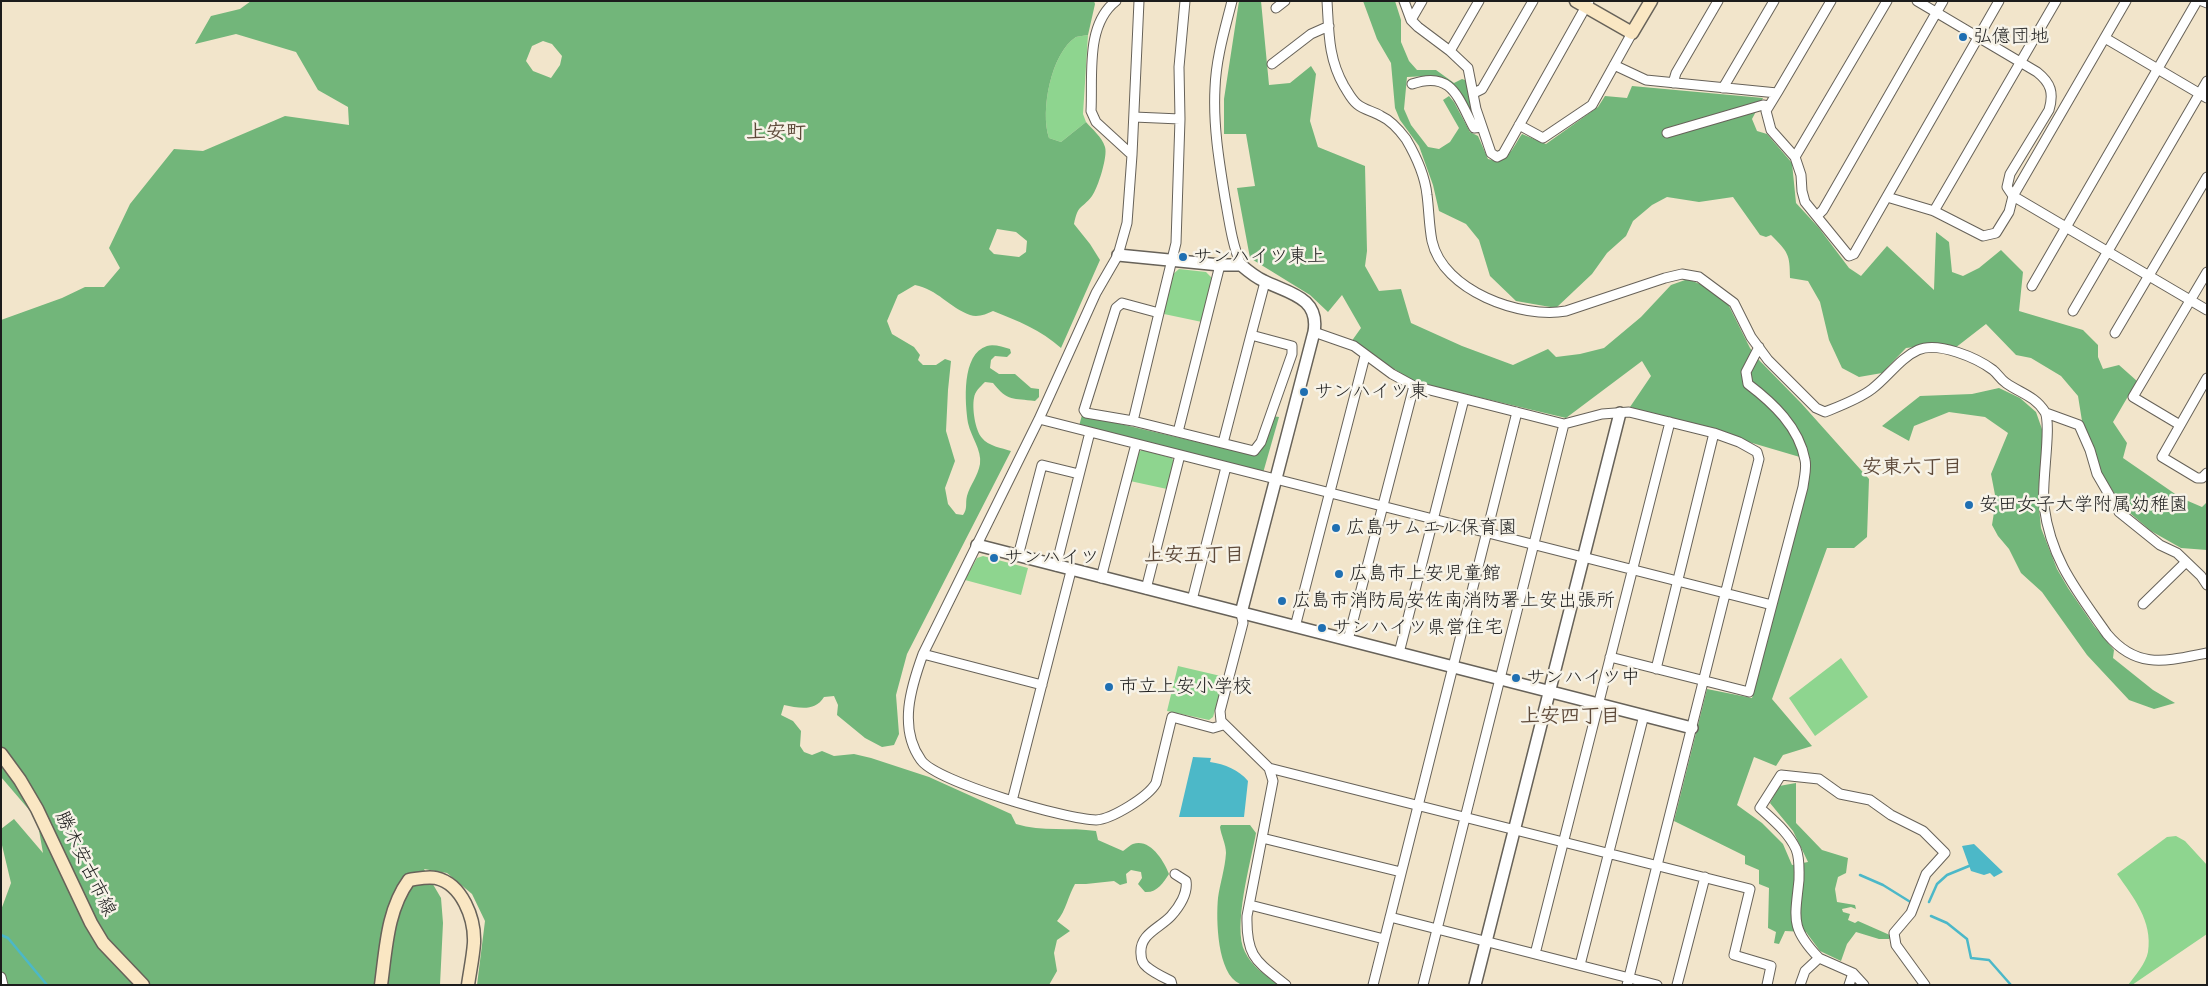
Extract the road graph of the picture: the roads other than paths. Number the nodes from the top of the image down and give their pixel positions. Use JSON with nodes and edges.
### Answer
{"nodes":[{"id":1,"x":1116,"y":1,"type":"edge"},
{"id":2,"x":1139,"y":1,"type":"edge"},
{"id":3,"x":1185,"y":1,"type":"edge"},
{"id":4,"x":1232,"y":1,"type":"edge"},
{"id":5,"x":1285,"y":1,"type":"edge"},
{"id":6,"x":1327,"y":1,"type":"edge"},
{"id":7,"x":1404,"y":1,"type":"edge"},
{"id":8,"x":1422,"y":1,"type":"edge"},
{"id":9,"x":1479,"y":1,"type":"edge"},
{"id":10,"x":1534,"y":1,"type":"edge"},
{"id":11,"x":1651,"y":1,"type":"edge"},
{"id":12,"x":1718,"y":1,"type":"edge"},
{"id":13,"x":1774,"y":1,"type":"edge"},
{"id":14,"x":1831,"y":1,"type":"edge"},
{"id":15,"x":1887,"y":1,"type":"edge"},
{"id":16,"x":1917,"y":1,"type":"edge"},
{"id":17,"x":1943,"y":1,"type":"edge"},
{"id":18,"x":2000,"y":1,"type":"edge"},
{"id":19,"x":2056,"y":1,"type":"edge"},
{"id":20,"x":2126,"y":1,"type":"edge"},
{"id":21,"x":2197,"y":1,"type":"edge"},
{"id":22,"x":2202,"y":1,"type":"edge"},
{"id":23,"x":1584,"y":3,"type":"edge"},
{"id":24,"x":2207,"y":3,"type":"edge"},
{"id":25,"x":1276,"y":8,"type":"dead end"},
{"id":26,"x":1936,"y":13,"type":"junction"},
{"id":27,"x":1411,"y":20,"type":"junction"},
{"id":28,"x":1329,"y":26,"type":"junction"},
{"id":29,"x":1632,"y":33,"type":"junction"},
{"id":30,"x":1978,"y":38,"type":"junction"},
{"id":31,"x":2105,"y":38,"type":"junction"},
{"id":32,"x":1450,"y":51,"type":"junction"},
{"id":33,"x":2020,"y":62,"type":"junction"},
{"id":34,"x":1272,"y":64,"type":"dead end"},
{"id":35,"x":1614,"y":65,"type":"junction"},
{"id":36,"x":2158,"y":69,"type":"junction"},
{"id":37,"x":2207,"y":80,"type":"edge"},
{"id":38,"x":1673,"y":83,"type":"junction"},
{"id":39,"x":1412,"y":84,"type":"dead end"},
{"id":40,"x":1722,"y":88,"type":"junction"},
{"id":41,"x":1474,"y":93,"type":"junction"},
{"id":42,"x":1777,"y":93,"type":"junction"},
{"id":43,"x":2203,"y":96,"type":"edge"},
{"id":44,"x":1769,"y":106,"type":"junction"},
{"id":45,"x":1134,"y":117,"type":"junction"},
{"id":46,"x":1180,"y":119,"type":"junction"},
{"id":47,"x":1519,"y":125,"type":"junction"},
{"id":48,"x":1482,"y":127,"type":"junction"},
{"id":49,"x":1667,"y":133,"type":"dead end"},
{"id":50,"x":1132,"y":155,"type":"junction"},
{"id":51,"x":1795,"y":157,"type":"junction"},
{"id":52,"x":2207,"y":177,"type":"edge"},
{"id":53,"x":2013,"y":196,"type":"junction"},
{"id":54,"x":1887,"y":197,"type":"junction"},
{"id":55,"x":1934,"y":211,"type":"junction"},
{"id":56,"x":1817,"y":216,"type":"junction"},
{"id":57,"x":2066,"y":227,"type":"junction"},
{"id":58,"x":2106,"y":251,"type":"junction"},
{"id":59,"x":1118,"y":255,"type":"junction"},
{"id":60,"x":1172,"y":260,"type":"junction"},
{"id":61,"x":1220,"y":265,"type":"junction"},
{"id":62,"x":1241,"y":265,"type":"junction"},
{"id":63,"x":2207,"y":272,"type":"edge"},
{"id":64,"x":2149,"y":276,"type":"junction"},
{"id":65,"x":1265,"y":282,"type":"junction"},
{"id":66,"x":2032,"y":286,"type":"dead end"},
{"id":67,"x":2190,"y":300,"type":"junction"},
{"id":68,"x":2207,"y":310,"type":"edge"},
{"id":69,"x":2073,"y":311,"type":"dead end"},
{"id":70,"x":1159,"y":313,"type":"junction"},
{"id":71,"x":1314,"y":332,"type":"junction"},
{"id":72,"x":2115,"y":333,"type":"dead end"},
{"id":73,"x":1251,"y":335,"type":"junction"},
{"id":74,"x":1759,"y":347,"type":"junction"},
{"id":75,"x":1365,"y":356,"type":"junction"},
{"id":76,"x":2207,"y":378,"type":"edge"},
{"id":77,"x":1414,"y":386,"type":"junction"},
{"id":78,"x":1464,"y":398,"type":"junction"},
{"id":79,"x":1517,"y":412,"type":"junction"},
{"id":80,"x":1620,"y":413,"type":"junction"},
{"id":81,"x":2046,"y":413,"type":"junction"},
{"id":82,"x":1039,"y":419,"type":"junction"},
{"id":83,"x":1134,"y":422,"type":"junction"},
{"id":84,"x":1670,"y":422,"type":"junction"},
{"id":85,"x":1564,"y":424,"type":"junction"},
{"id":86,"x":2180,"y":424,"type":"junction"},
{"id":87,"x":1090,"y":432,"type":"junction"},
{"id":88,"x":1178,"y":432,"type":"junction"},
{"id":89,"x":1714,"y":433,"type":"junction"},
{"id":90,"x":1223,"y":443,"type":"junction"},
{"id":91,"x":1136,"y":444,"type":"junction"},
{"id":92,"x":1180,"y":456,"type":"junction"},
{"id":93,"x":1226,"y":467,"type":"junction"},
{"id":94,"x":2207,"y":473,"type":"edge"},
{"id":95,"x":1079,"y":474,"type":"junction"},
{"id":96,"x":1276,"y":480,"type":"junction"},
{"id":97,"x":1329,"y":493,"type":"junction"},
{"id":98,"x":1383,"y":507,"type":"junction"},
{"id":99,"x":1433,"y":519,"type":"junction"},
{"id":100,"x":1486,"y":533,"type":"junction"},
{"id":101,"x":1534,"y":544,"type":"junction"},
{"id":102,"x":977,"y":545,"type":"junction"},
{"id":103,"x":1018,"y":556,"type":"junction"},
{"id":104,"x":1583,"y":557,"type":"junction"},
{"id":105,"x":2186,"y":562,"type":"junction"},
{"id":106,"x":1056,"y":566,"type":"junction"},
{"id":107,"x":1633,"y":569,"type":"junction"},
{"id":108,"x":1071,"y":570,"type":"junction"},
{"id":109,"x":1101,"y":578,"type":"junction"},
{"id":110,"x":1678,"y":581,"type":"junction"},
{"id":111,"x":2207,"y":585,"type":"edge"},
{"id":112,"x":1146,"y":589,"type":"junction"},
{"id":113,"x":1725,"y":592,"type":"junction"},
{"id":114,"x":1192,"y":600,"type":"junction"},
{"id":115,"x":2143,"y":604,"type":"dead end"},
{"id":116,"x":1772,"y":605,"type":"junction"},
{"id":117,"x":1241,"y":613,"type":"junction"},
{"id":118,"x":1295,"y":626,"type":"junction"},
{"id":119,"x":1348,"y":640,"type":"junction"},
{"id":120,"x":1399,"y":653,"type":"junction"},
{"id":121,"x":2207,"y":653,"type":"edge"},
{"id":122,"x":923,"y":654,"type":"junction"},
{"id":123,"x":1610,"y":657,"type":"junction"},
{"id":124,"x":1452,"y":667,"type":"junction"},
{"id":125,"x":1656,"y":669,"type":"junction"},
{"id":126,"x":1500,"y":679,"type":"junction"},
{"id":127,"x":1704,"y":681,"type":"junction"},
{"id":128,"x":1042,"y":685,"type":"junction"},
{"id":129,"x":1549,"y":691,"type":"junction"},
{"id":130,"x":1598,"y":704,"type":"junction"},
{"id":131,"x":1644,"y":716,"type":"junction"},
{"id":132,"x":1222,"y":725,"type":"junction"},
{"id":133,"x":1692,"y":728,"type":"junction"},
{"id":134,"x":1,"y":754,"type":"edge"},
{"id":135,"x":1269,"y":768,"type":"junction"},
{"id":136,"x":1012,"y":801,"type":"junction"},
{"id":137,"x":1418,"y":804,"type":"junction"},
{"id":138,"x":1465,"y":816,"type":"junction"},
{"id":139,"x":1515,"y":828,"type":"junction"},
{"id":140,"x":1262,"y":838,"type":"junction"},
{"id":141,"x":1564,"y":841,"type":"junction"},
{"id":142,"x":1609,"y":852,"type":"junction"},
{"id":143,"x":1658,"y":864,"type":"junction"},
{"id":144,"x":1401,"y":872,"type":"junction"},
{"id":145,"x":1175,"y":874,"type":"dead end"},
{"id":146,"x":1705,"y":877,"type":"junction"},
{"id":147,"x":1250,"y":905,"type":"junction"},
{"id":148,"x":1390,"y":917,"type":"junction"},
{"id":149,"x":1437,"y":929,"type":"junction"},
{"id":150,"x":1384,"y":939,"type":"junction"},
{"id":151,"x":1486,"y":941,"type":"junction"},
{"id":152,"x":1535,"y":954,"type":"junction"},
{"id":153,"x":1819,"y":958,"type":"junction"},
{"id":154,"x":1580,"y":965,"type":"junction"},
{"id":155,"x":1854,"y":973,"type":"junction"},
{"id":156,"x":1,"y":977,"type":"edge"},
{"id":157,"x":1628,"y":981,"type":"edge"},
{"id":158,"x":3,"y":985,"type":"edge"},
{"id":159,"x":143,"y":985,"type":"edge"},
{"id":160,"x":381,"y":985,"type":"edge"},
{"id":161,"x":468,"y":985,"type":"edge"},
{"id":162,"x":1172,"y":985,"type":"edge"},
{"id":163,"x":1286,"y":985,"type":"edge"},
{"id":164,"x":1373,"y":985,"type":"edge"},
{"id":165,"x":1423,"y":985,"type":"edge"},
{"id":166,"x":1475,"y":985,"type":"edge"},
{"id":167,"x":1657,"y":985,"type":"edge"},
{"id":168,"x":1677,"y":985,"type":"edge"},
{"id":169,"x":1767,"y":985,"type":"edge"},
{"id":170,"x":1800,"y":985,"type":"edge"},
{"id":171,"x":1849,"y":985,"type":"edge"},
{"id":172,"x":1864,"y":985,"type":"edge"},
{"id":173,"x":1925,"y":985,"type":"edge"}],
"edges":[{"from":1,"to":50,"type":"street"},
{"from":2,"to":45,"type":"street"},
{"from":3,"to":46,"type":"street"},
{"from":4,"to":62,"type":"street"},
{"from":5,"to":25,"type":"street"},
{"from":6,"to":28,"type":"street"},
{"from":7,"to":27,"type":"street"},
{"from":8,"to":27,"type":"street"},
{"from":9,"to":32,"type":"street"},
{"from":10,"to":41,"type":"street"},
{"from":11,"to":29,"type":"main road"},
{"from":12,"to":38,"type":"street"},
{"from":13,"to":40,"type":"street"},
{"from":14,"to":42,"type":"street"},
{"from":15,"to":51,"type":"street"},
{"from":16,"to":26,"type":"street"},
{"from":17,"to":26,"type":"street"},
{"from":18,"to":30,"type":"street"},
{"from":19,"to":33,"type":"street"},
{"from":20,"to":31,"type":"street"},
{"from":21,"to":36,"type":"street"},
{"from":22,"to":24,"type":"street"},
{"from":23,"to":29,"type":"main road"},
{"from":23,"to":47,"type":"street"},
{"from":26,"to":30,"type":"street"},
{"from":26,"to":56,"type":"street"},
{"from":27,"to":32,"type":"street"},
{"from":28,"to":34,"type":"street"},
{"from":28,"to":74,"type":"street"},
{"from":29,"to":35,"type":"street"},
{"from":30,"to":33,"type":"street"},
{"from":30,"to":54,"type":"street"},
{"from":31,"to":36,"type":"street"},
{"from":31,"to":53,"type":"street"},
{"from":32,"to":41,"type":"street"},
{"from":33,"to":53,"type":"street"},
{"from":33,"to":55,"type":"street"},
{"from":35,"to":38,"type":"street"},
{"from":35,"to":47,"type":"street"},
{"from":36,"to":43,"type":"street"},
{"from":36,"to":57,"type":"street"},
{"from":37,"to":43,"type":"street"},
{"from":38,"to":40,"type":"street"},
{"from":39,"to":48,"type":"street"},
{"from":40,"to":42,"type":"street"},
{"from":41,"to":48,"type":"street"},
{"from":42,"to":44,"type":"street"},
{"from":43,"to":58,"type":"street"},
{"from":44,"to":49,"type":"street"},
{"from":44,"to":51,"type":"street"},
{"from":45,"to":46,"type":"street"},
{"from":45,"to":50,"type":"street"},
{"from":46,"to":60,"type":"street"},
{"from":47,"to":48,"type":"street"},
{"from":50,"to":59,"type":"street"},
{"from":51,"to":56,"type":"street"},
{"from":52,"to":64,"type":"street"},
{"from":53,"to":55,"type":"street"},
{"from":53,"to":57,"type":"street"},
{"from":54,"to":55,"type":"street"},
{"from":54,"to":56,"type":"street"},
{"from":57,"to":58,"type":"street"},
{"from":57,"to":66,"type":"street"},
{"from":58,"to":64,"type":"street"},
{"from":58,"to":69,"type":"street"},
{"from":59,"to":60,"type":"street"},
{"from":59,"to":82,"type":"street"},
{"from":60,"to":61,"type":"street"},
{"from":60,"to":70,"type":"street"},
{"from":61,"to":62,"type":"street"},
{"from":61,"to":88,"type":"street"},
{"from":62,"to":65,"type":"street"},
{"from":63,"to":67,"type":"street"},
{"from":64,"to":67,"type":"street"},
{"from":64,"to":72,"type":"street"},
{"from":65,"to":71,"type":"street"},
{"from":65,"to":73,"type":"street"},
{"from":67,"to":68,"type":"street"},
{"from":67,"to":86,"type":"street"},
{"from":70,"to":83,"type":"street"},
{"from":70,"to":83,"type":"street"},
{"from":71,"to":75,"type":"street"},
{"from":71,"to":96,"type":"street"},
{"from":73,"to":90,"type":"street"},
{"from":73,"to":90,"type":"street"},
{"from":74,"to":81,"type":"street"},
{"from":74,"to":116,"type":"street"},
{"from":75,"to":77,"type":"street"},
{"from":75,"to":97,"type":"street"},
{"from":76,"to":86,"type":"street"},
{"from":77,"to":78,"type":"street"},
{"from":77,"to":98,"type":"street"},
{"from":78,"to":79,"type":"street"},
{"from":78,"to":99,"type":"street"},
{"from":79,"to":85,"type":"street"},
{"from":79,"to":100,"type":"street"},
{"from":80,"to":84,"type":"street"},
{"from":80,"to":85,"type":"street"},
{"from":80,"to":104,"type":"street"},
{"from":81,"to":105,"type":"street"},
{"from":81,"to":121,"type":"street"},
{"from":82,"to":87,"type":"street"},
{"from":82,"to":102,"type":"street"},
{"from":83,"to":88,"type":"street"},
{"from":84,"to":89,"type":"street"},
{"from":84,"to":107,"type":"street"},
{"from":85,"to":101,"type":"street"},
{"from":86,"to":94,"type":"street"},
{"from":87,"to":91,"type":"street"},
{"from":87,"to":95,"type":"street"},
{"from":88,"to":90,"type":"street"},
{"from":89,"to":110,"type":"street"},
{"from":89,"to":113,"type":"street"},
{"from":91,"to":92,"type":"street"},
{"from":91,"to":109,"type":"street"},
{"from":92,"to":93,"type":"street"},
{"from":92,"to":112,"type":"street"},
{"from":93,"to":96,"type":"street"},
{"from":93,"to":114,"type":"street"},
{"from":95,"to":103,"type":"street"},
{"from":95,"to":106,"type":"street"},
{"from":96,"to":97,"type":"street"},
{"from":96,"to":117,"type":"street"},
{"from":97,"to":98,"type":"street"},
{"from":97,"to":118,"type":"street"},
{"from":98,"to":99,"type":"street"},
{"from":98,"to":119,"type":"street"},
{"from":99,"to":100,"type":"street"},
{"from":99,"to":120,"type":"street"},
{"from":100,"to":101,"type":"street"},
{"from":100,"to":124,"type":"street"},
{"from":101,"to":104,"type":"street"},
{"from":101,"to":126,"type":"street"},
{"from":102,"to":103,"type":"street"},
{"from":102,"to":122,"type":"street"},
{"from":103,"to":106,"type":"street"},
{"from":104,"to":107,"type":"street"},
{"from":104,"to":129,"type":"street"},
{"from":105,"to":111,"type":"street"},
{"from":105,"to":115,"type":"street"},
{"from":106,"to":108,"type":"street"},
{"from":107,"to":110,"type":"street"},
{"from":107,"to":123,"type":"street"},
{"from":108,"to":109,"type":"street"},
{"from":108,"to":128,"type":"street"},
{"from":109,"to":112,"type":"street"},
{"from":110,"to":113,"type":"street"},
{"from":110,"to":125,"type":"street"},
{"from":112,"to":114,"type":"street"},
{"from":113,"to":116,"type":"street"},
{"from":113,"to":127,"type":"street"},
{"from":114,"to":117,"type":"street"},
{"from":116,"to":127,"type":"street"},
{"from":117,"to":118,"type":"street"},
{"from":117,"to":132,"type":"street"},
{"from":118,"to":119,"type":"street"},
{"from":119,"to":120,"type":"street"},
{"from":120,"to":124,"type":"street"},
{"from":122,"to":128,"type":"street"},
{"from":122,"to":136,"type":"street"},
{"from":123,"to":125,"type":"street"},
{"from":123,"to":130,"type":"street"},
{"from":124,"to":126,"type":"street"},
{"from":124,"to":137,"type":"street"},
{"from":125,"to":127,"type":"street"},
{"from":126,"to":129,"type":"street"},
{"from":126,"to":138,"type":"street"},
{"from":127,"to":133,"type":"street"},
{"from":128,"to":136,"type":"street"},
{"from":129,"to":130,"type":"street"},
{"from":129,"to":139,"type":"street"},
{"from":130,"to":131,"type":"street"},
{"from":130,"to":141,"type":"street"},
{"from":131,"to":133,"type":"street"},
{"from":131,"to":142,"type":"street"},
{"from":132,"to":135,"type":"street"},
{"from":132,"to":136,"type":"street"},
{"from":133,"to":143,"type":"street"},
{"from":134,"to":159,"type":"main road","name":"勝木安古市線"},
{"from":135,"to":137,"type":"street"},
{"from":135,"to":140,"type":"street"},
{"from":137,"to":138,"type":"street"},
{"from":137,"to":144,"type":"street"},
{"from":138,"to":139,"type":"street"},
{"from":138,"to":149,"type":"street"},
{"from":139,"to":141,"type":"street"},
{"from":139,"to":151,"type":"street"},
{"from":140,"to":144,"type":"street"},
{"from":140,"to":147,"type":"street"},
{"from":141,"to":142,"type":"street"},
{"from":141,"to":152,"type":"street"},
{"from":142,"to":143,"type":"street"},
{"from":142,"to":154,"type":"street"},
{"from":143,"to":146,"type":"street"},
{"from":143,"to":157,"type":"street"},
{"from":144,"to":148,"type":"street"},
{"from":145,"to":162,"type":"street"},
{"from":146,"to":168,"type":"street"},
{"from":146,"to":169,"type":"street"},
{"from":147,"to":150,"type":"street"},
{"from":147,"to":163,"type":"street"},
{"from":148,"to":149,"type":"street"},
{"from":148,"to":150,"type":"street"},
{"from":149,"to":151,"type":"street"},
{"from":149,"to":165,"type":"street"},
{"from":150,"to":164,"type":"street"},
{"from":151,"to":152,"type":"street"},
{"from":151,"to":166,"type":"street"},
{"from":152,"to":154,"type":"street"},
{"from":153,"to":155,"type":"street"},
{"from":153,"to":170,"type":"street"},
{"from":153,"to":173,"type":"street"},
{"from":154,"to":157,"type":"street"},
{"from":155,"to":171,"type":"street"},
{"from":155,"to":172,"type":"street"},
{"from":156,"to":158,"type":"street"},
{"from":157,"to":167,"type":"street"},
{"from":160,"to":161,"type":"main road"}]}
